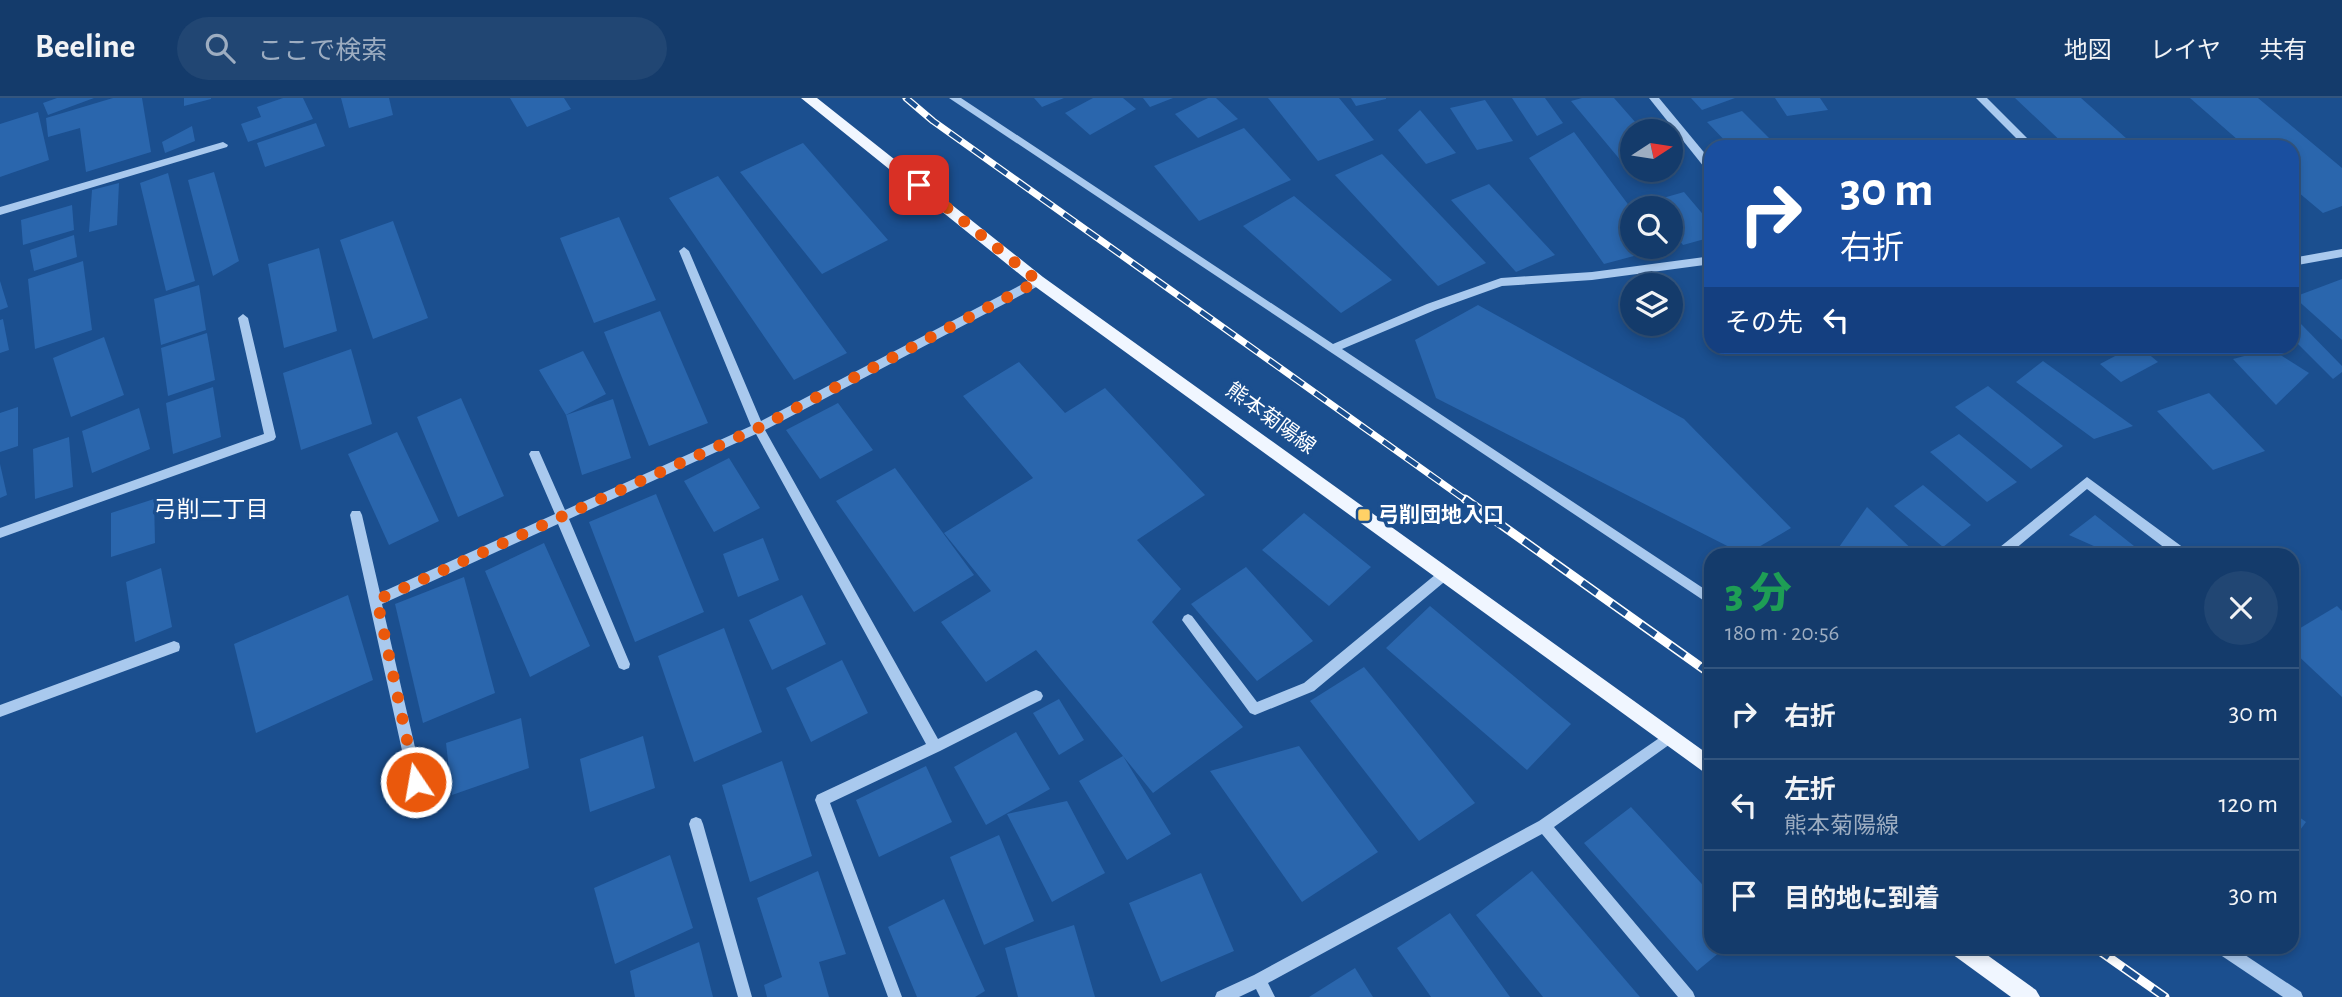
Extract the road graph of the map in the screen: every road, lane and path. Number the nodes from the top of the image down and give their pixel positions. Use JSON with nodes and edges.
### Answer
{"nodes":[{"id":1,"x":808,"y":98,"type":"edge"},
{"id":2,"x":954,"y":98,"type":"edge"},
{"id":3,"x":1654,"y":98,"type":"edge"},
{"id":4,"x":1981,"y":98,"type":"edge"},
{"id":5,"x":2024,"y":140,"type":"edge"},
{"id":6,"x":223,"y":145,"type":"dead end"},
{"id":7,"x":1704,"y":159,"type":"edge"},
{"id":8,"x":0,"y":211,"type":"edge"},
{"id":9,"x":684,"y":251,"type":"dead end"},
{"id":10,"x":2342,"y":253,"type":"edge"},
{"id":11,"x":1704,"y":261,"type":"edge"},
{"id":12,"x":2299,"y":261,"type":"edge"},
{"id":13,"x":1038,"y":281,"type":"junction"},
{"id":14,"x":243,"y":318,"type":"dead end"},
{"id":15,"x":1334,"y":348,"type":"junction"},
{"id":16,"x":758,"y":428,"type":"junction"},
{"id":17,"x":535,"y":454,"type":"dead end"},
{"id":18,"x":356,"y":515,"type":"dead end"},
{"id":19,"x":562,"y":517,"type":"junction"},
{"id":20,"x":0,"y":533,"type":"edge"},
{"id":21,"x":2007,"y":548,"type":"edge"},
{"id":22,"x":2175,"y":548,"type":"edge"},
{"id":23,"x":1445,"y":574,"type":"junction"},
{"id":24,"x":1704,"y":596,"type":"edge"},
{"id":25,"x":377,"y":600,"type":"junction"},
{"id":26,"x":1188,"y":620,"type":"dead end"},
{"id":27,"x":174,"y":647,"type":"dead end"},
{"id":28,"x":624,"y":664,"type":"dead end"},
{"id":29,"x":1036,"y":695,"type":"dead end"},
{"id":30,"x":0,"y":711,"type":"edge"},
{"id":31,"x":1668,"y":738,"type":"junction"},
{"id":32,"x":935,"y":747,"type":"junction"},
{"id":33,"x":1704,"y":763,"type":"edge"},
{"id":34,"x":416,"y":782,"type":"dead end"},
{"id":35,"x":696,"y":824,"type":"dead end"},
{"id":36,"x":1545,"y":826,"type":"junction"},
{"id":37,"x":1969,"y":954,"type":"edge"},
{"id":38,"x":2232,"y":954,"type":"edge"},
{"id":39,"x":1259,"y":981,"type":"junction"},
{"id":40,"x":746,"y":997,"type":"edge"},
{"id":41,"x":895,"y":997,"type":"edge"},
{"id":42,"x":1222,"y":997,"type":"edge"},
{"id":43,"x":1268,"y":997,"type":"edge"},
{"id":44,"x":1688,"y":997,"type":"edge"},
{"id":45,"x":2029,"y":997,"type":"edge"},
{"id":46,"x":2297,"y":997,"type":"edge"}],
"edges":[{"from":1,"to":13,"type":"main road","name":"熊本菊陽線"},
{"from":2,"to":15,"type":"street"},
{"from":3,"to":7,"type":"street"},
{"from":4,"to":5,"type":"street"},
{"from":6,"to":8,"type":"street"},
{"from":9,"to":16,"type":"street"},
{"from":10,"to":12,"type":"street"},
{"from":11,"to":15,"type":"street"},
{"from":13,"to":16,"type":"street"},
{"from":13,"to":23,"type":"main road","name":"熊本菊陽線"},
{"from":14,"to":20,"type":"street"},
{"from":15,"to":24,"type":"street"},
{"from":16,"to":19,"type":"street"},
{"from":16,"to":32,"type":"street"},
{"from":17,"to":19,"type":"street"},
{"from":18,"to":25,"type":"street"},
{"from":19,"to":25,"type":"street"},
{"from":19,"to":28,"type":"street"},
{"from":21,"to":22,"type":"street"},
{"from":23,"to":26,"type":"street"},
{"from":23,"to":31,"type":"main road","name":"熊本菊陽線"},
{"from":25,"to":34,"type":"street"},
{"from":27,"to":30,"type":"street"},
{"from":29,"to":32,"type":"street"},
{"from":31,"to":33,"type":"main road","name":"熊本菊陽線"},
{"from":31,"to":36,"type":"street"},
{"from":32,"to":41,"type":"street"},
{"from":35,"to":40,"type":"street"},
{"from":36,"to":39,"type":"street"},
{"from":36,"to":44,"type":"street"},
{"from":37,"to":45,"type":"main road"},
{"from":38,"to":46,"type":"street"},
{"from":39,"to":42,"type":"street"},
{"from":39,"to":43,"type":"street"}]}
